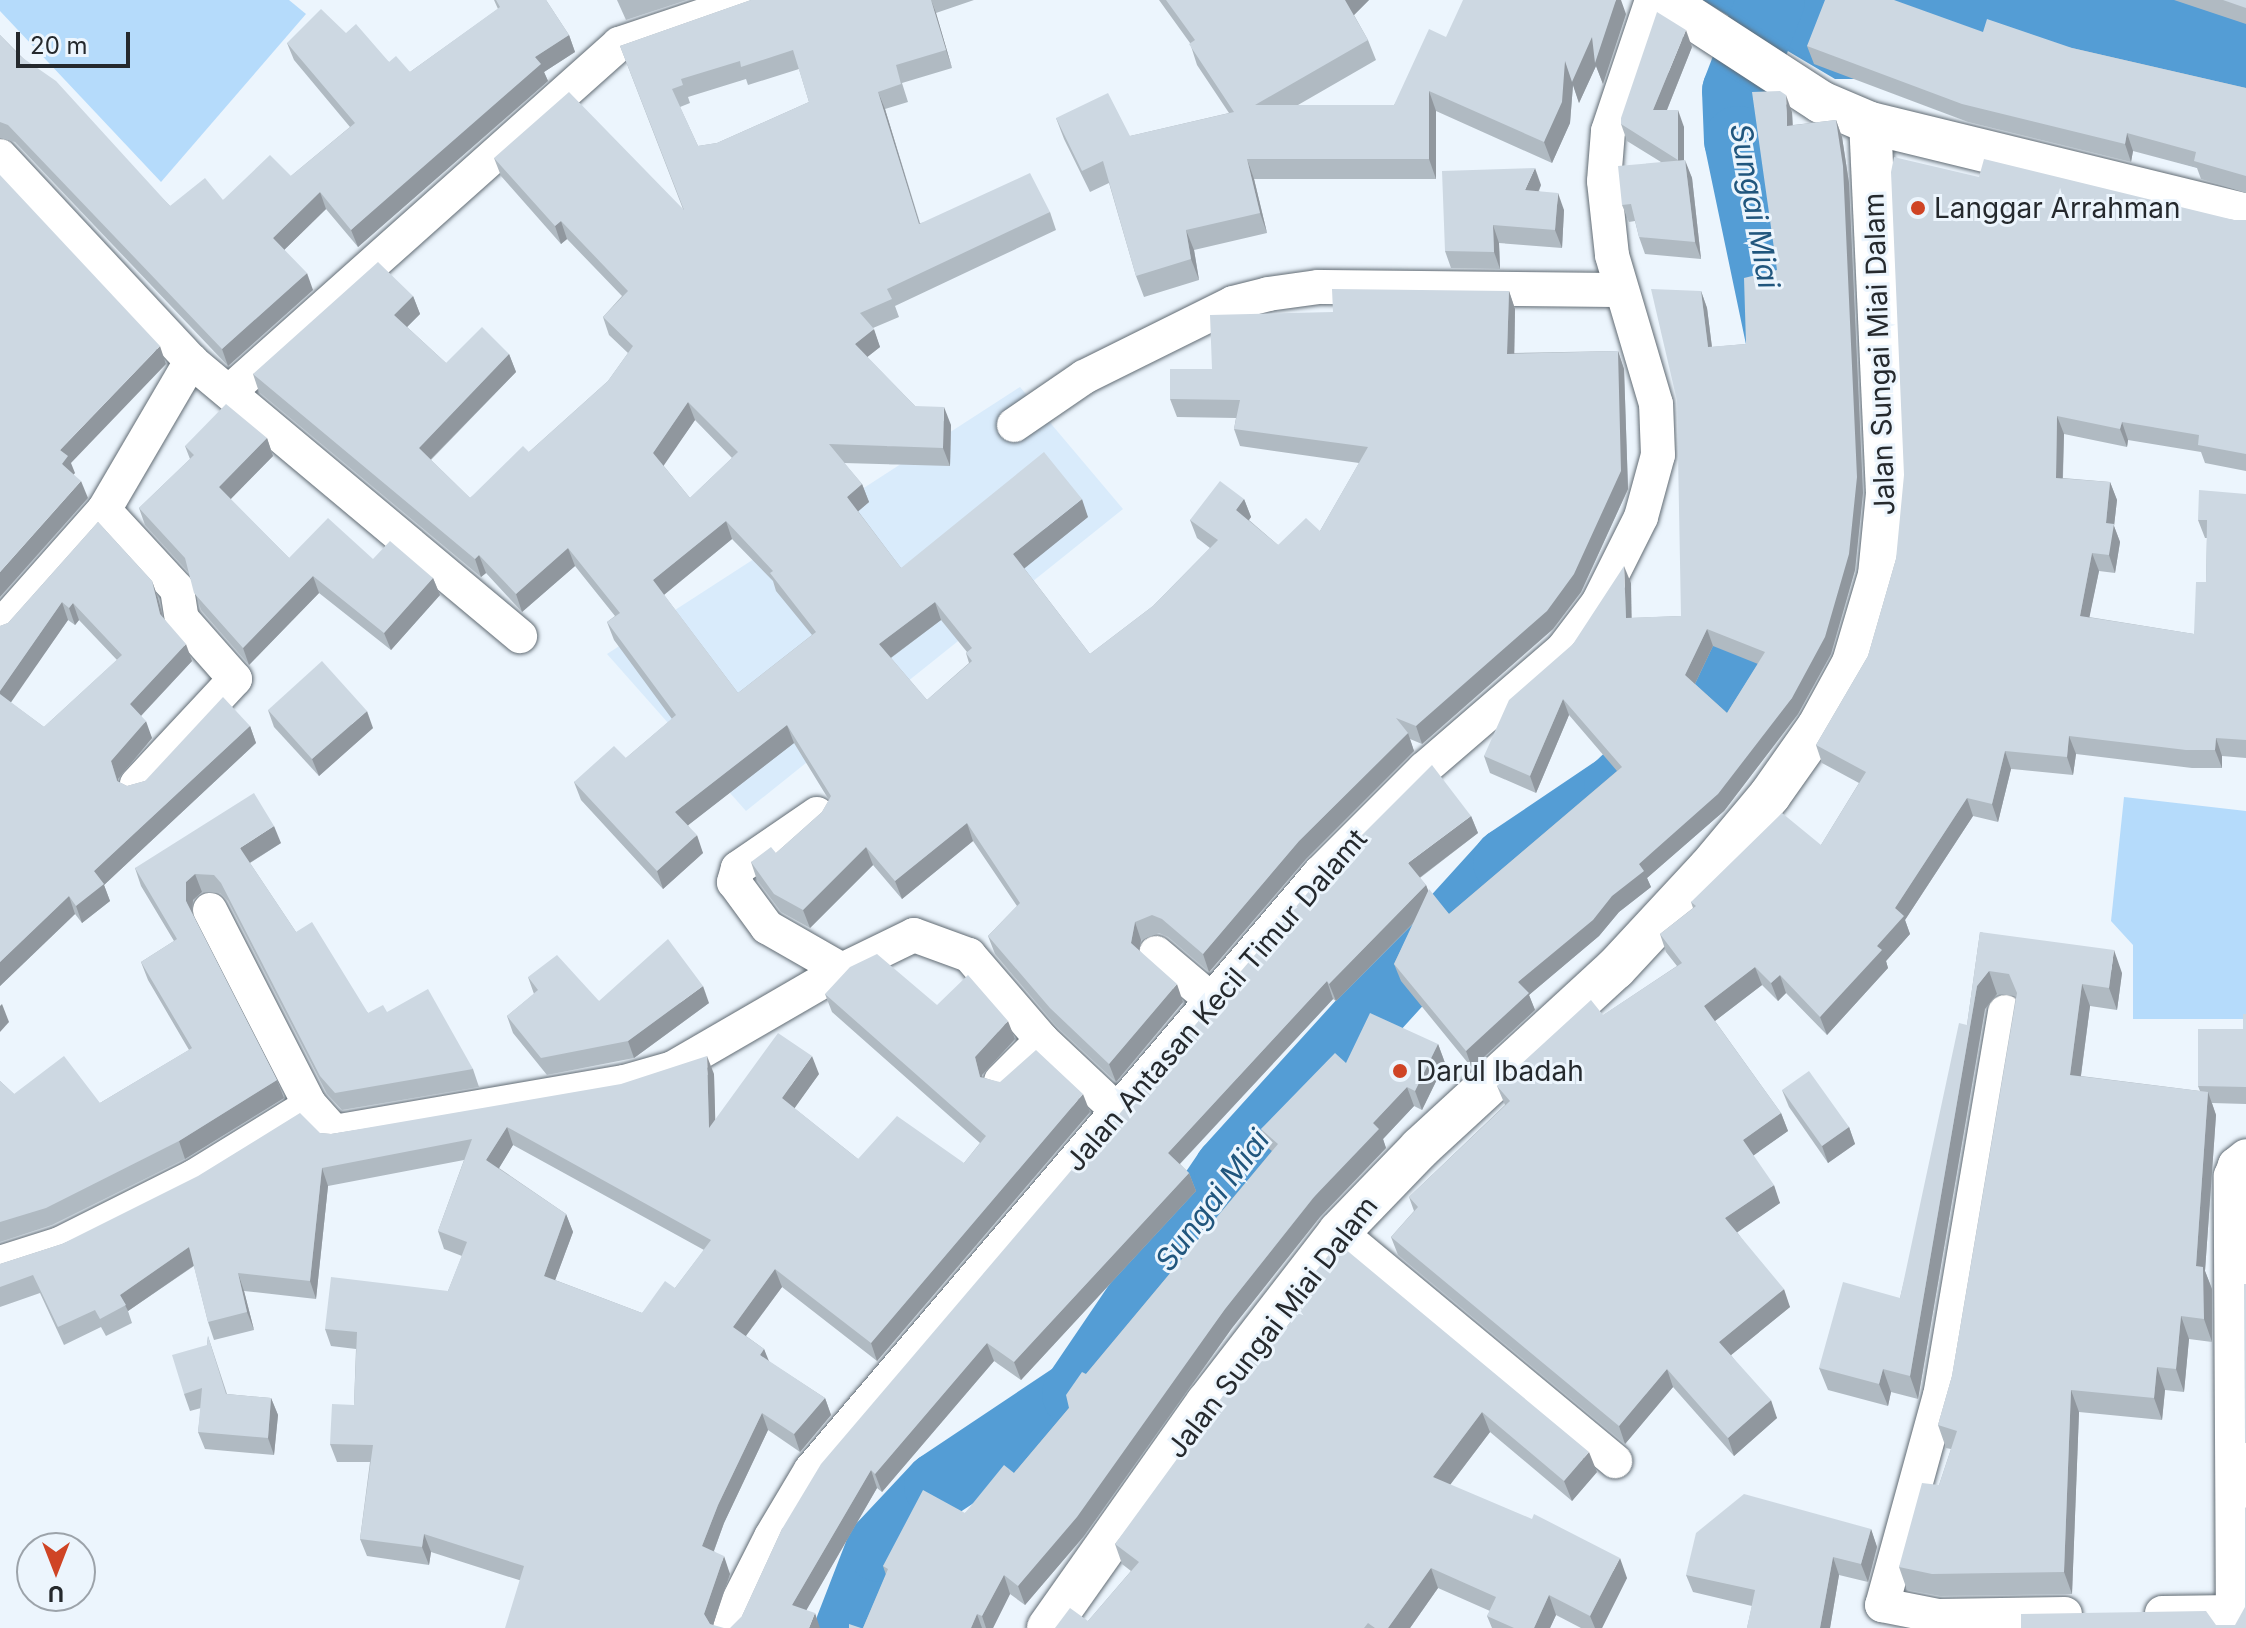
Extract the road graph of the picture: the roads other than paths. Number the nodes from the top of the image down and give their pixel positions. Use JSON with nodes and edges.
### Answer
{"nodes":[{"id":1,"x":750,"y":0,"type":"edge"},
{"id":2,"x":1664,"y":2,"type":"edge"},
{"id":3,"x":1870,"y":123,"type":"junction"},
{"id":4,"x":0,"y":156,"type":"edge"},
{"id":5,"x":2246,"y":215,"type":"edge"},
{"id":6,"x":1621,"y":290,"type":"junction"},
{"id":7,"x":191,"y":361,"type":"junction"},
{"id":8,"x":229,"y":392,"type":"junction"},
{"id":9,"x":1014,"y":425,"type":"dead end"},
{"id":10,"x":104,"y":510,"type":"junction"},
{"id":11,"x":0,"y":627,"type":"edge"},
{"id":12,"x":520,"y":636,"type":"dead end"},
{"id":13,"x":137,"y":784,"type":"edge"},
{"id":14,"x":817,"y":814,"type":"edge"},
{"id":15,"x":210,"y":910,"type":"dead end"},
{"id":16,"x":1156,"y":953,"type":"dead end"},
{"id":17,"x":842,"y":970,"type":"junction"},
{"id":18,"x":1214,"y":1002,"type":"junction"},
{"id":19,"x":2005,"y":1012,"type":"dead end"},
{"id":20,"x":1042,"y":1040,"type":"junction"},
{"id":21,"x":1001,"y":1081,"type":"edge"},
{"id":22,"x":310,"y":1105,"type":"junction"},
{"id":23,"x":1118,"y":1111,"type":"junction"},
{"id":24,"x":2246,"y":1156,"type":"edge"},
{"id":25,"x":1339,"y":1232,"type":"junction"},
{"id":26,"x":0,"y":1263,"type":"edge"},
{"id":27,"x":1615,"y":1461,"type":"dead end"},
{"id":28,"x":1878,"y":1617,"type":"edge"},
{"id":29,"x":2234,"y":1620,"type":"edge"},
{"id":30,"x":730,"y":1628,"type":"edge"},
{"id":31,"x":1048,"y":1628,"type":"edge"}],
"edges":[{"from":1,"to":8,"type":"street"},
{"from":2,"to":3,"type":"street"},
{"from":2,"to":6,"type":"street","name":"Jalan Antasan Kecil Timur Dalamt"},
{"from":3,"to":5,"type":"street"},
{"from":3,"to":25,"type":"street","name":"Jalan Sungai Miai Dalam"},
{"from":4,"to":7,"type":"street"},
{"from":6,"to":9,"type":"street"},
{"from":6,"to":18,"type":"street","name":"Jalan Antasan Kecil Timur Dalamt"},
{"from":7,"to":8,"type":"street"},
{"from":7,"to":10,"type":"street"},
{"from":8,"to":12,"type":"street"},
{"from":10,"to":11,"type":"street"},
{"from":10,"to":13,"type":"street"},
{"from":14,"to":17,"type":"street"},
{"from":15,"to":22,"type":"street"},
{"from":16,"to":18,"type":"street"},
{"from":17,"to":20,"type":"street"},
{"from":17,"to":22,"type":"street"},
{"from":18,"to":23,"type":"street","name":"Jalan Antasan Kecil Timur Dalamt"},
{"from":19,"to":28,"type":"street"},
{"from":20,"to":21,"type":"street"},
{"from":20,"to":23,"type":"street"},
{"from":22,"to":26,"type":"street"},
{"from":23,"to":30,"type":"street","name":"Jalan Antasan Kecil Timur Dalamt"},
{"from":24,"to":29,"type":"street"},
{"from":25,"to":27,"type":"street"},
{"from":25,"to":31,"type":"street","name":"Jalan Sungai Miai Dalam"},
{"from":28,"to":29,"type":"street"}]}
